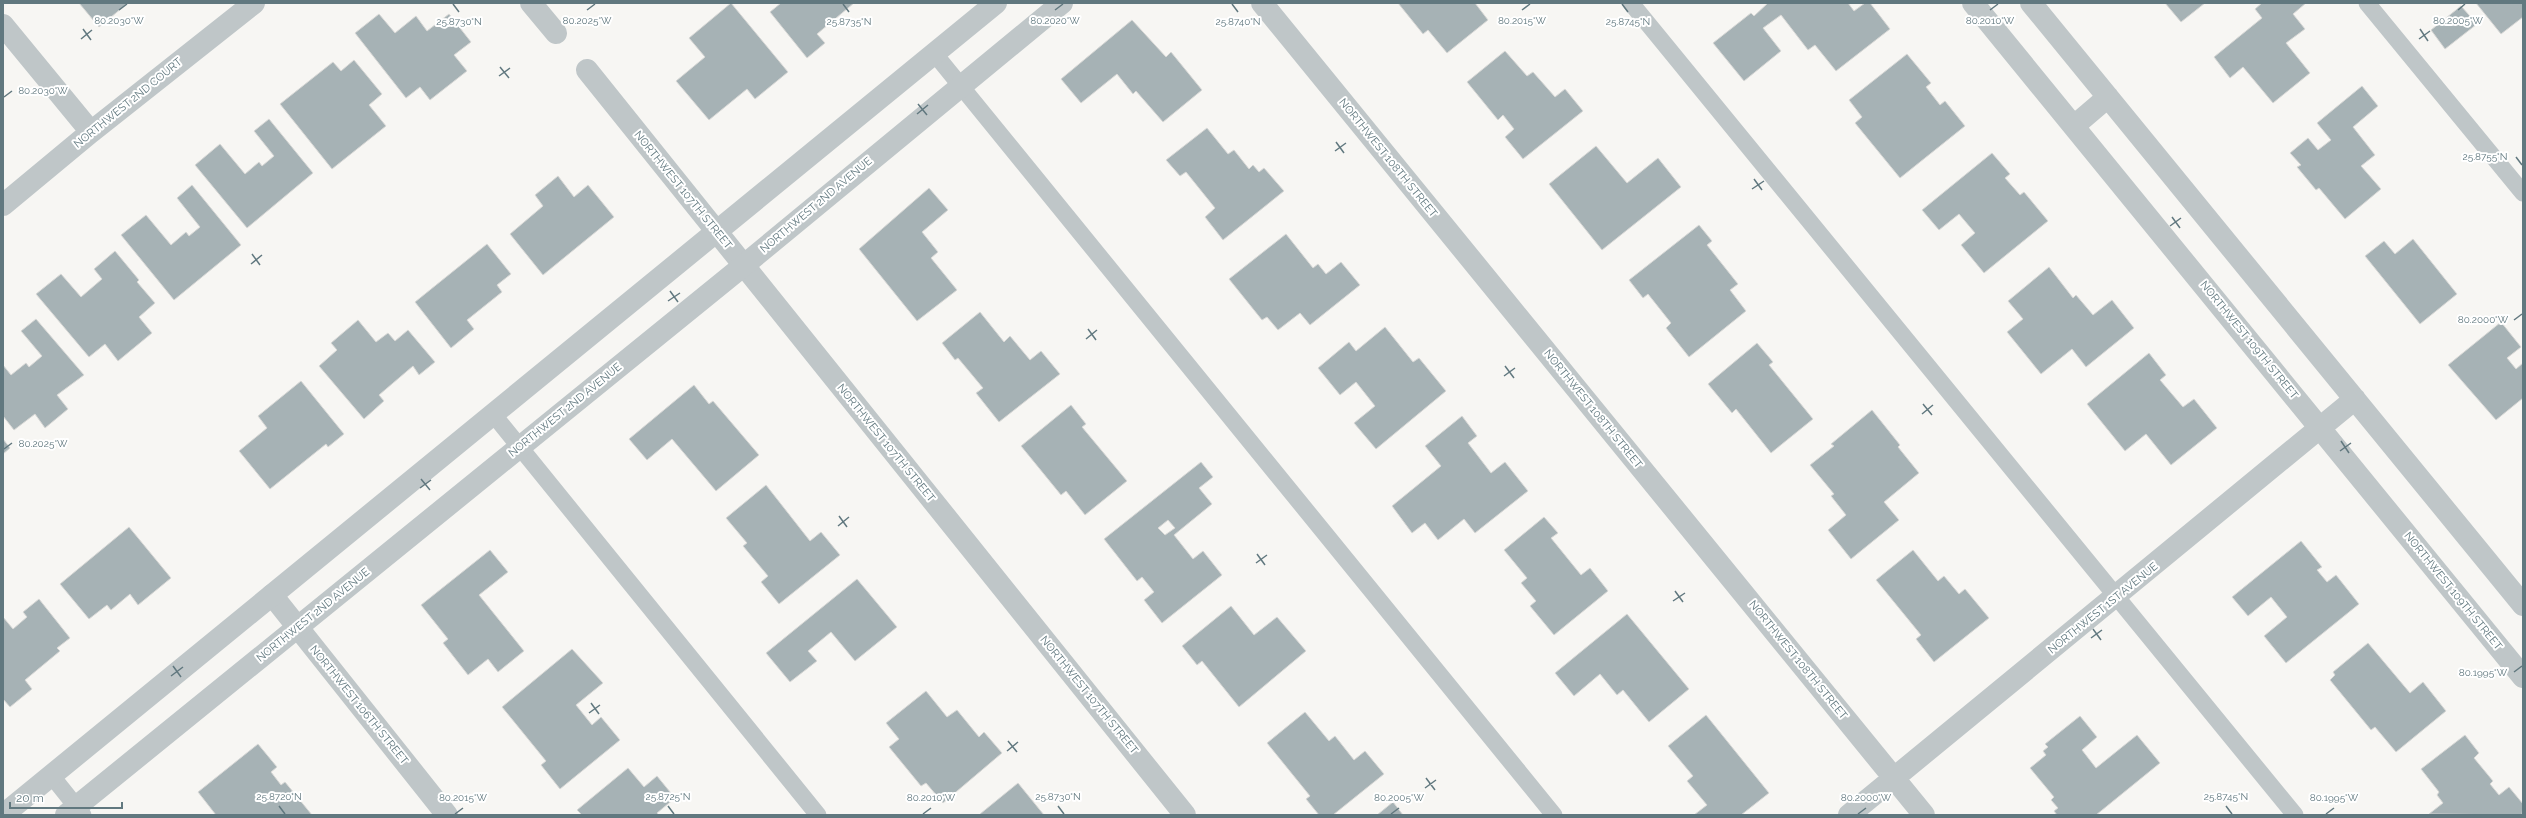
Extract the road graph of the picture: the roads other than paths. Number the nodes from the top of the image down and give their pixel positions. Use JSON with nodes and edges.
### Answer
{"nodes":[{"id":1,"x":254,"y":3,"type":"edge"},
{"id":2,"x":531,"y":3,"type":"edge"},
{"id":3,"x":996,"y":3,"type":"edge"},
{"id":4,"x":1062,"y":3,"type":"edge"},
{"id":5,"x":1262,"y":3,"type":"edge"},
{"id":6,"x":1631,"y":3,"type":"edge"},
{"id":7,"x":1973,"y":3,"type":"edge"},
{"id":8,"x":2031,"y":3,"type":"edge"},
{"id":9,"x":2367,"y":3,"type":"edge"},
{"id":10,"x":3,"y":25,"type":"edge"},
{"id":11,"x":556,"y":33,"type":"dead end"},
{"id":12,"x":934,"y":53,"type":"junction"},
{"id":13,"x":587,"y":70,"type":"dead end"},
{"id":14,"x":961,"y":85,"type":"junction"},
{"id":15,"x":2108,"y":97,"type":"junction"},
{"id":16,"x":2074,"y":126,"type":"junction"},
{"id":17,"x":91,"y":132,"type":"junction"},
{"id":18,"x":2523,"y":193,"type":"edge"},
{"id":19,"x":3,"y":205,"type":"edge"},
{"id":20,"x":716,"y":232,"type":"junction"},
{"id":21,"x":743,"y":266,"type":"junction"},
{"id":22,"x":2355,"y":399,"type":"junction"},
{"id":23,"x":493,"y":414,"type":"junction"},
{"id":24,"x":2320,"y":427,"type":"junction"},
{"id":25,"x":518,"y":447,"type":"junction"},
{"id":26,"x":272,"y":595,"type":"junction"},
{"id":27,"x":2117,"y":596,"type":"junction"},
{"id":28,"x":2523,"y":605,"type":"edge"},
{"id":29,"x":297,"y":628,"type":"junction"},
{"id":30,"x":2523,"y":677,"type":"edge"},
{"id":31,"x":51,"y":775,"type":"junction"},
{"id":32,"x":1894,"y":778,"type":"junction"},
{"id":33,"x":75,"y":812,"type":"edge"},
{"id":34,"x":3,"y":815,"type":"edge"},
{"id":35,"x":447,"y":815,"type":"edge"},
{"id":36,"x":818,"y":815,"type":"edge"},
{"id":37,"x":1185,"y":815,"type":"edge"},
{"id":38,"x":1554,"y":815,"type":"edge"},
{"id":39,"x":1849,"y":815,"type":"edge"},
{"id":40,"x":1924,"y":815,"type":"edge"},
{"id":41,"x":2295,"y":815,"type":"edge"}],
"edges":[{"from":1,"to":17,"type":"street","name":"NORTHWEST 2ND COURT"},
{"from":2,"to":11,"type":"street"},
{"from":3,"to":12,"type":"street"},
{"from":4,"to":14,"type":"street","name":"NORTHWEST 2ND AVENUE"},
{"from":5,"to":32,"type":"street","name":"NORTHWEST 108TH STREET"},
{"from":6,"to":27,"type":"lane"},
{"from":7,"to":16,"type":"street","name":"NORTHWEST 109TH STREET"},
{"from":8,"to":15,"type":"street"},
{"from":9,"to":18,"type":"lane"},
{"from":10,"to":17,"type":"street"},
{"from":12,"to":14,"type":"lane"},
{"from":12,"to":20,"type":"street"},
{"from":13,"to":20,"type":"street","name":"NORTHWEST 107TH STREET"},
{"from":14,"to":21,"type":"street","name":"NORTHWEST 2ND AVENUE"},
{"from":14,"to":38,"type":"lane"},
{"from":15,"to":16,"type":"street"},
{"from":15,"to":22,"type":"street"},
{"from":16,"to":24,"type":"street","name":"NORTHWEST 109TH STREET"},
{"from":17,"to":19,"type":"street","name":"NORTHWEST 2ND COURT"},
{"from":20,"to":21,"type":"street","name":"NORTHWEST 107TH STREET"},
{"from":20,"to":23,"type":"street"},
{"from":21,"to":25,"type":"street","name":"NORTHWEST 2ND AVENUE"},
{"from":21,"to":37,"type":"street","name":"NORTHWEST 107TH STREET"},
{"from":22,"to":24,"type":"street","name":"NORTHWEST 1ST AVENUE"},
{"from":22,"to":28,"type":"street"},
{"from":23,"to":25,"type":"lane"},
{"from":23,"to":26,"type":"street"},
{"from":24,"to":27,"type":"street","name":"NORTHWEST 1ST AVENUE"},
{"from":24,"to":30,"type":"street","name":"NORTHWEST 109TH STREET"},
{"from":25,"to":29,"type":"street","name":"NORTHWEST 2ND AVENUE"},
{"from":25,"to":36,"type":"lane"},
{"from":26,"to":29,"type":"street","name":"NORTHWEST 106TH STREET"},
{"from":26,"to":31,"type":"street"},
{"from":27,"to":32,"type":"street","name":"NORTHWEST 1ST AVENUE"},
{"from":27,"to":41,"type":"lane"},
{"from":29,"to":33,"type":"street","name":"NORTHWEST 2ND AVENUE"},
{"from":29,"to":35,"type":"street","name":"NORTHWEST 106TH STREET"},
{"from":31,"to":33,"type":"lane"},
{"from":31,"to":34,"type":"street"},
{"from":32,"to":39,"type":"street","name":"NORTHWEST 1ST AVENUE"},
{"from":32,"to":40,"type":"street","name":"NORTHWEST 108TH STREET"}]}
